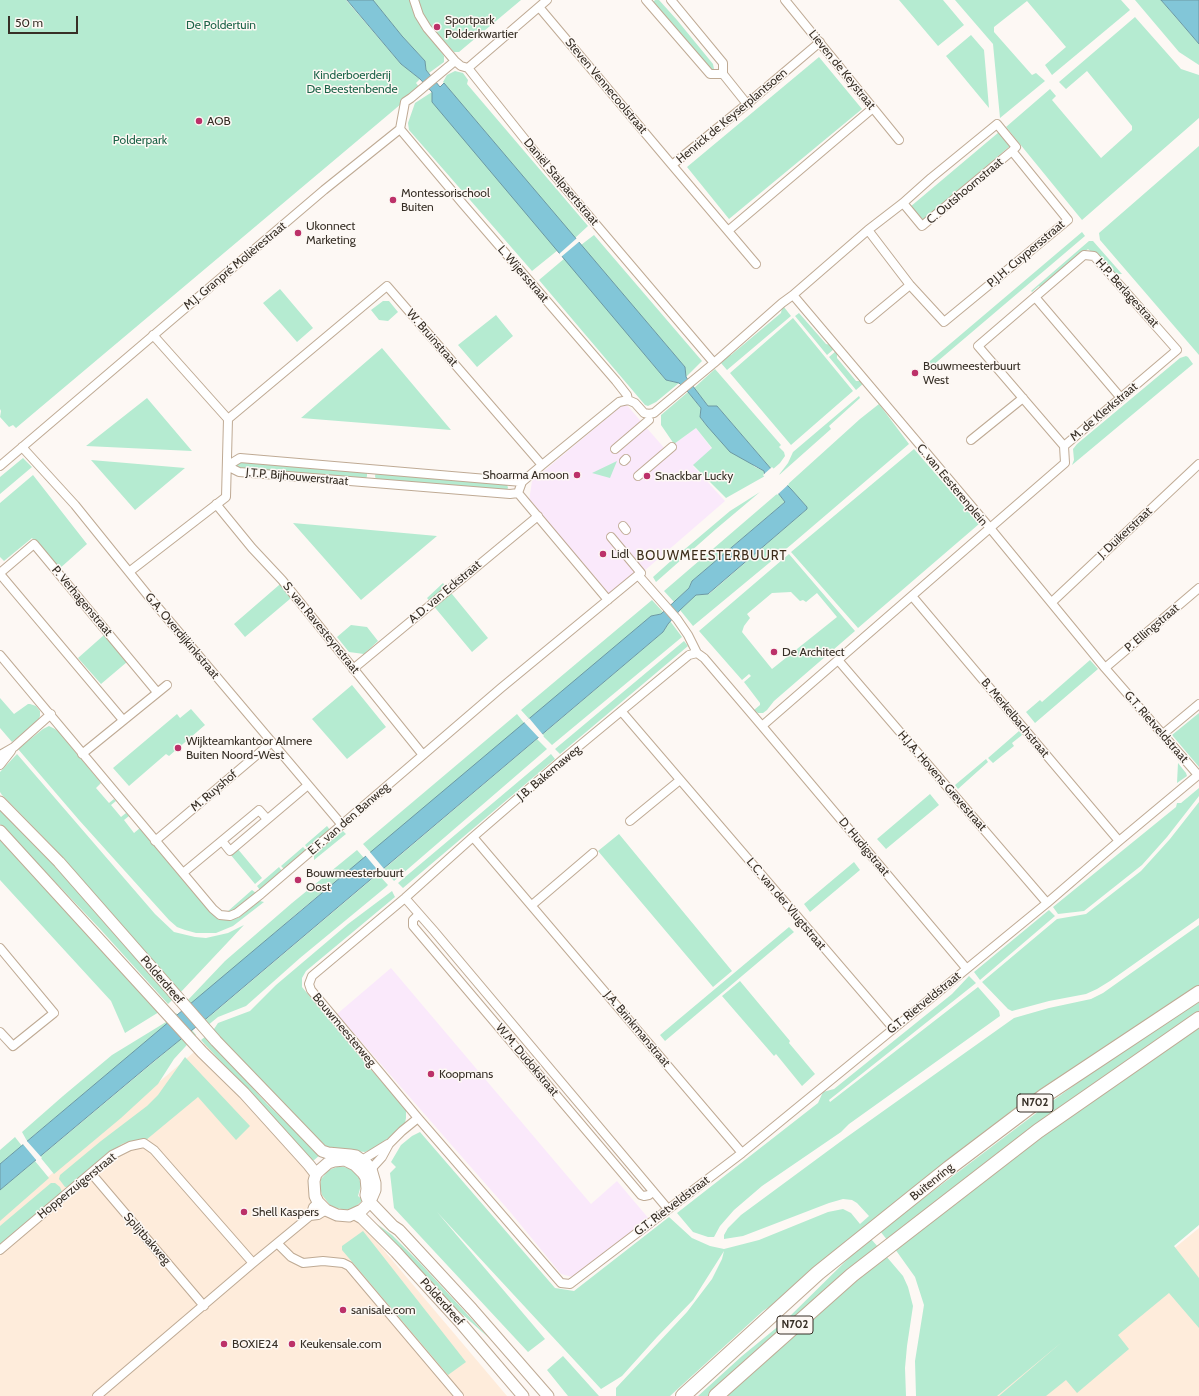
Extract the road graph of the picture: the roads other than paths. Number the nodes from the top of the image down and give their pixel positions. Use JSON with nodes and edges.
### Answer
{"nodes":[{"id":1,"x":414,"y":0,"type":"edge"},
{"id":2,"x":547,"y":0,"type":"edge"},
{"id":3,"x":646,"y":0,"type":"edge"},
{"id":4,"x":671,"y":0,"type":"edge"},
{"id":5,"x":785,"y":0,"type":"edge"},
{"id":6,"x":539,"y":7,"type":"junction"},
{"id":7,"x":820,"y":42,"type":"junction"},
{"id":8,"x":455,"y":61,"type":"junction"},
{"id":9,"x":468,"y":68,"type":"junction"},
{"id":10,"x":723,"y":74,"type":"junction"},
{"id":11,"x":747,"y":104,"type":"junction"},
{"id":12,"x":873,"y":108,"type":"junction"},
{"id":13,"x":400,"y":130,"type":"junction"},
{"id":14,"x":899,"y":140,"type":"dead end"},
{"id":15,"x":1012,"y":151,"type":"junction"},
{"id":16,"x":672,"y":165,"type":"junction"},
{"id":17,"x":903,"y":203,"type":"junction"},
{"id":18,"x":729,"y":230,"type":"junction"},
{"id":19,"x":868,"y":230,"type":"junction"},
{"id":20,"x":756,"y":264,"type":"dead end"},
{"id":21,"x":910,"y":285,"type":"junction"},
{"id":22,"x":793,"y":295,"type":"junction"},
{"id":23,"x":1035,"y":297,"type":"junction"},
{"id":24,"x":869,"y":319,"type":"dead end"},
{"id":25,"x":153,"y":335,"type":"junction"},
{"id":26,"x":1177,"y":350,"type":"joint"},
{"id":27,"x":714,"y":363,"type":"junction"},
{"id":28,"x":1023,"y":398,"type":"junction"},
{"id":29,"x":1121,"y":398,"type":"junction"},
{"id":30,"x":628,"y":400,"type":"junction"},
{"id":31,"x":649,"y":417,"type":"junction"},
{"id":32,"x":228,"y":419,"type":"junction"},
{"id":33,"x":971,"y":440,"type":"dead end"},
{"id":34,"x":1064,"y":446,"type":"junction"},
{"id":35,"x":22,"y":447,"type":"junction"},
{"id":36,"x":672,"y":447,"type":"dead end"},
{"id":37,"x":614,"y":450,"type":"dead end"},
{"id":38,"x":1199,"y":464,"type":"edge"},
{"id":39,"x":542,"y":465,"type":"junction"},
{"id":40,"x":0,"y":466,"type":"edge"},
{"id":41,"x":227,"y":466,"type":"junction"},
{"id":42,"x":372,"y":469,"type":"junction"},
{"id":43,"x":638,"y":476,"type":"dead end"},
{"id":44,"x":522,"y":482,"type":"junction"},
{"id":45,"x":372,"y":483,"type":"junction"},
{"id":46,"x":518,"y":493,"type":"junction"},
{"id":47,"x":216,"y":504,"type":"junction"},
{"id":48,"x":538,"y":516,"type":"junction"},
{"id":49,"x":990,"y":528,"type":"junction"},
{"id":50,"x":611,"y":537,"type":"dead end"},
{"id":51,"x":129,"y":572,"type":"junction"},
{"id":52,"x":0,"y":573,"type":"edge"},
{"id":53,"x":640,"y":574,"type":"junction"},
{"id":54,"x":1199,"y":588,"type":"edge"},
{"id":55,"x":912,"y":596,"type":"junction"},
{"id":56,"x":608,"y":600,"type":"junction"},
{"id":57,"x":1052,"y":602,"type":"junction"},
{"id":58,"x":697,"y":654,"type":"junction"},
{"id":59,"x":0,"y":655,"type":"edge"},
{"id":60,"x":838,"y":660,"type":"junction"},
{"id":61,"x":1105,"y":668,"type":"junction"},
{"id":62,"x":354,"y":669,"type":"junction"},
{"id":63,"x":167,"y":685,"type":"dead end"},
{"id":64,"x":157,"y":692,"type":"junction"},
{"id":65,"x":1199,"y":704,"type":"edge"},
{"id":66,"x":622,"y":712,"type":"junction"},
{"id":67,"x":51,"y":714,"type":"junction"},
{"id":68,"x":123,"y":720,"type":"junction"},
{"id":69,"x":762,"y":726,"type":"junction"},
{"id":70,"x":1163,"y":734,"type":"junction"},
{"id":71,"x":272,"y":742,"type":"junction"},
{"id":72,"x":14,"y":747,"type":"junction"},
{"id":73,"x":82,"y":754,"type":"junction"},
{"id":74,"x":0,"y":755,"type":"edge"},
{"id":75,"x":423,"y":755,"type":"junction"},
{"id":76,"x":0,"y":765,"type":"edge"},
{"id":77,"x":680,"y":780,"type":"junction"},
{"id":78,"x":308,"y":785,"type":"junction"},
{"id":79,"x":0,"y":802,"type":"edge"},
{"id":80,"x":248,"y":819,"type":"junction"},
{"id":81,"x":267,"y":819,"type":"junction"},
{"id":82,"x":630,"y":821,"type":"dead end"},
{"id":83,"x":342,"y":825,"type":"junction"},
{"id":84,"x":236,"y":829,"type":"junction"},
{"id":85,"x":256,"y":829,"type":"junction"},
{"id":86,"x":0,"y":831,"type":"edge"},
{"id":87,"x":474,"y":837,"type":"junction"},
{"id":88,"x":245,"y":839,"type":"junction"},
{"id":89,"x":155,"y":840,"type":"junction"},
{"id":90,"x":222,"y":841,"type":"junction"},
{"id":91,"x":1119,"y":841,"type":"junction"},
{"id":92,"x":593,"y":853,"type":"dead end"},
{"id":93,"x":183,"y":873,"type":"junction"},
{"id":94,"x":405,"y":898,"type":"junction"},
{"id":95,"x":1047,"y":903,"type":"junction"},
{"id":96,"x":532,"y":905,"type":"junction"},
{"id":97,"x":419,"y":914,"type":"junction"},
{"id":98,"x":0,"y":948,"type":"edge"},
{"id":99,"x":966,"y":968,"type":"junction"},
{"id":100,"x":1199,"y":993,"type":"edge"},
{"id":101,"x":1199,"y":1019,"type":"edge"},
{"id":102,"x":893,"y":1028,"type":"junction"},
{"id":103,"x":0,"y":1032,"type":"edge"},
{"id":104,"x":418,"y":1118,"type":"junction"},
{"id":105,"x":389,"y":1144,"type":"junction"},
{"id":106,"x":742,"y":1153,"type":"junction"},
{"id":107,"x":359,"y":1162,"type":"junction"},
{"id":108,"x":370,"y":1169,"type":"junction"},
{"id":109,"x":90,"y":1173,"type":"junction"},
{"id":110,"x":316,"y":1174,"type":"junction"},
{"id":111,"x":653,"y":1191,"type":"junction"},
{"id":112,"x":371,"y":1199,"type":"junction"},
{"id":113,"x":322,"y":1206,"type":"junction"},
{"id":114,"x":668,"y":1209,"type":"junction"},
{"id":115,"x":355,"y":1214,"type":"junction"},
{"id":116,"x":278,"y":1244,"type":"junction"},
{"id":117,"x":0,"y":1250,"type":"edge"},
{"id":118,"x":253,"y":1263,"type":"junction"},
{"id":119,"x":204,"y":1306,"type":"junction"},
{"id":120,"x":97,"y":1396,"type":"edge"},
{"id":121,"x":458,"y":1396,"type":"edge"},
{"id":122,"x":523,"y":1396,"type":"edge"},
{"id":123,"x":548,"y":1396,"type":"edge"},
{"id":124,"x":683,"y":1396,"type":"edge"},
{"id":125,"x":716,"y":1396,"type":"edge"}],
"edges":[{"from":1,"to":8,"type":"street","name":"Daniël Stalpaertstraat"},
{"from":2,"to":6,"type":"street"},
{"from":3,"to":10,"type":"street"},
{"from":4,"to":10,"type":"street"},
{"from":5,"to":7,"type":"street","name":"Lieven de Keystraat"},
{"from":6,"to":9,"type":"street"},
{"from":6,"to":16,"type":"street","name":"Steven Vennecoolstraat"},
{"from":7,"to":11,"type":"street","name":"Henrick de Keyserplantsoen"},
{"from":7,"to":12,"type":"street","name":"Lieven de Keystraat"},
{"from":8,"to":9,"type":"street","name":"Daniël Stalpaertstraat"},
{"from":8,"to":13,"type":"street"},
{"from":9,"to":27,"type":"street","name":"Daniël Stalpaertstraat"},
{"from":10,"to":11,"type":"street"},
{"from":11,"to":16,"type":"street","name":"Henrick de Keyserplantsoen"},
{"from":12,"to":14,"type":"street","name":"Lieven de Keystraat"},
{"from":12,"to":18,"type":"street"},
{"from":13,"to":25,"type":"street","name":"M.J. Granpré Molièrestraat"},
{"from":13,"to":30,"type":"street","name":"L. Wijersstraat"},
{"from":15,"to":17,"type":"street","name":"C. Outshoornstraat"},
{"from":15,"to":17,"type":"street","name":"P.J.H. Cuypersstraat"},
{"from":15,"to":21,"type":"street","name":"P.J.H. Cuypersstraat"},
{"from":16,"to":18,"type":"street","name":"Henrick de Keyserplantsoen"},
{"from":17,"to":19,"type":"street"},
{"from":18,"to":20,"type":"street","name":"Henrick de Keyserplantsoen"},
{"from":19,"to":21,"type":"street"},
{"from":19,"to":22,"type":"street"},
{"from":21,"to":24,"type":"street"},
{"from":22,"to":27,"type":"street"},
{"from":22,"to":49,"type":"street","name":"C. van Eesterenplein"},
{"from":23,"to":26,"type":"street","name":"H.P. Berlagestraat"},
{"from":23,"to":28,"type":"street","name":"H.P. Berlagestraat"},
{"from":23,"to":29,"type":"street"},
{"from":25,"to":32,"type":"street"},
{"from":25,"to":35,"type":"street","name":"M.J. Granpré Molièrestraat"},
{"from":26,"to":29,"type":"street","name":"M. de Klerkstraat"},
{"from":27,"to":31,"type":"street"},
{"from":28,"to":33,"type":"street"},
{"from":28,"to":34,"type":"street"},
{"from":29,"to":34,"type":"street","name":"M. de Klerkstraat"},
{"from":30,"to":31,"type":"street","name":"L. Wijersstraat"},
{"from":30,"to":39,"type":"street"},
{"from":31,"to":37,"type":"street"},
{"from":32,"to":39,"type":"street","name":"W. Bruinstraat"},
{"from":32,"to":41,"type":"street"},
{"from":34,"to":49,"type":"street","name":"M. de Klerkstraat"},
{"from":35,"to":40,"type":"street","name":"M.J. Granpré Molièrestraat"},
{"from":35,"to":51,"type":"street","name":"G.A. Overdijkinkstraat"},
{"from":36,"to":43,"type":"street"},
{"from":38,"to":57,"type":"street","name":"J. Duikerstraat"},
{"from":39,"to":44,"type":"street"},
{"from":41,"to":42,"type":"street","name":"J.T.P. Bijhouwerstraat"},
{"from":41,"to":45,"type":"street","name":"J.T.P. Bijhouwerstraat"},
{"from":41,"to":47,"type":"street"},
{"from":42,"to":44,"type":"street","name":"J.T.P. Bijhouwerstraat"},
{"from":42,"to":45,"type":"street"},
{"from":44,"to":46,"type":"street"},
{"from":45,"to":46,"type":"street","name":"J.T.P. Bijhouwerstraat"},
{"from":46,"to":48,"type":"street"},
{"from":47,"to":51,"type":"street"},
{"from":47,"to":62,"type":"street","name":"S. van Ravesteynstraat"},
{"from":48,"to":56,"type":"street"},
{"from":48,"to":62,"type":"street","name":"A.D. van Eckstraat"},
{"from":49,"to":55,"type":"street","name":"C. van Eesterenplein"},
{"from":49,"to":57,"type":"street","name":"G.T. Rietveldstraat"},
{"from":50,"to":53,"type":"street"},
{"from":51,"to":71,"type":"street","name":"G.A. Overdijkinkstraat"},
{"from":52,"to":64,"type":"street","name":"P. Verhagenstraat"},
{"from":52,"to":68,"type":"street","name":"P. Verhagenstraat"},
{"from":53,"to":56,"type":"street","name":"E.F. van den Banweg"},
{"from":53,"to":58,"type":"street"},
{"from":54,"to":61,"type":"street","name":"P. Ellingstraat"},
{"from":55,"to":60,"type":"street","name":"C. van Eesterenplein"},
{"from":55,"to":91,"type":"street","name":"B. Merkelbachstraat"},
{"from":56,"to":75,"type":"street","name":"E.F. van den Banweg"},
{"from":57,"to":61,"type":"street","name":"G.T. Rietveldstraat"},
{"from":58,"to":66,"type":"street","name":"J.B. Bakemaweg"},
{"from":58,"to":69,"type":"street"},
{"from":59,"to":67,"type":"street","name":"E.F. van den Banweg"},
{"from":60,"to":69,"type":"street","name":"C. van Eesterenplein"},
{"from":60,"to":95,"type":"street","name":"H.J.A. Hovens Grevestraat"},
{"from":61,"to":70,"type":"street","name":"G.T. Rietveldstraat"},
{"from":62,"to":75,"type":"street","name":"S. van Ravesteynstraat"},
{"from":63,"to":64,"type":"street"},
{"from":64,"to":68,"type":"street"},
{"from":65,"to":70,"type":"street"},
{"from":66,"to":77,"type":"street","name":"L.C. van der Vlugtstraat"},
{"from":66,"to":87,"type":"street","name":"J.B. Bakemaweg"},
{"from":67,"to":72,"type":"street"},
{"from":67,"to":73,"type":"street","name":"E.F. van den Banweg"},
{"from":68,"to":73,"type":"street"},
{"from":69,"to":99,"type":"street","name":"D. Hudigstraat"},
{"from":70,"to":91,"type":"street","name":"G.T. Rietveldstraat"},
{"from":71,"to":78,"type":"street","name":"G.A. Overdijkinkstraat"},
{"from":71,"to":89,"type":"street","name":"M. Ruyshof"},
{"from":72,"to":74,"type":"street"},
{"from":72,"to":76,"type":"street"},
{"from":73,"to":89,"type":"street","name":"E.F. van den Banweg"},
{"from":75,"to":83,"type":"street","name":"E.F. van den Banweg"},
{"from":77,"to":82,"type":"street"},
{"from":77,"to":102,"type":"street","name":"L.C. van der Vlugtstraat"},
{"from":78,"to":81,"type":"street"},
{"from":78,"to":83,"type":"street","name":"G.A. Overdijkinkstraat"},
{"from":79,"to":107,"type":"main road","name":"Polderdreef"},
{"from":80,"to":81,"type":"street"},
{"from":80,"to":84,"type":"street"},
{"from":80,"to":85,"type":"street"},
{"from":81,"to":85,"type":"street"},
{"from":83,"to":93,"type":"street","name":"E.F. van den Banweg"},
{"from":84,"to":88,"type":"street"},
{"from":84,"to":90,"type":"street"},
{"from":85,"to":88,"type":"street"},
{"from":86,"to":110,"type":"main road","name":"Polderdreef"},
{"from":87,"to":94,"type":"street","name":"J.B. Bakemaweg"},
{"from":87,"to":96,"type":"street","name":"J.A. Brinkmanstraat"},
{"from":88,"to":90,"type":"street"},
{"from":89,"to":93,"type":"street","name":"E.F. van den Banweg"},
{"from":90,"to":93,"type":"street"},
{"from":91,"to":95,"type":"street","name":"G.T. Rietveldstraat"},
{"from":92,"to":96,"type":"street"},
{"from":94,"to":97,"type":"street","name":"W.M. Dudokstraat"},
{"from":94,"to":104,"type":"street","name":"Bouwmeesterweg"},
{"from":95,"to":99,"type":"street","name":"G.T. Rietveldstraat"},
{"from":96,"to":106,"type":"street","name":"J.A. Brinkmanstraat"},
{"from":97,"to":111,"type":"street","name":"W.M. Dudokstraat"},
{"from":97,"to":111,"type":"street","name":"W.M. Dudokstraat"},
{"from":98,"to":103,"type":"street"},
{"from":99,"to":102,"type":"street","name":"G.T. Rietveldstraat"},
{"from":100,"to":124,"type":"highway","name":"Buitenring","number":"N702"},
{"from":101,"to":125,"type":"highway","name":"Buitenring","number":"N702"},
{"from":102,"to":106,"type":"street","name":"G.T. Rietveldstraat"},
{"from":104,"to":105,"type":"street"},
{"from":104,"to":114,"type":"street","name":"G.T. Rietveldstraat"},
{"from":105,"to":107,"type":"street"},
{"from":105,"to":108,"type":"street"},
{"from":106,"to":114,"type":"street","name":"G.T. Rietveldstraat"},
{"from":107,"to":108,"type":"main road"},
{"from":107,"to":110,"type":"main road"},
{"from":107,"to":112,"type":"main road"},
{"from":108,"to":112,"type":"main road"},
{"from":109,"to":117,"type":"street","name":"Hopperzuigerstraat"},
{"from":109,"to":118,"type":"street","name":"Hopperzuigerstraat"},
{"from":109,"to":119,"type":"street","name":"Splijtbakweg"},
{"from":110,"to":113,"type":"main road"},
{"from":111,"to":114,"type":"street","name":"W.M. Dudokstraat"},
{"from":112,"to":115,"type":"main road"},
{"from":112,"to":123,"type":"main road","name":"Polderdreef"},
{"from":113,"to":115,"type":"main road"},
{"from":113,"to":116,"type":"street"},
{"from":115,"to":122,"type":"main road","name":"Polderdreef"},
{"from":116,"to":118,"type":"street"},
{"from":116,"to":121,"type":"street"},
{"from":118,"to":119,"type":"street"},
{"from":119,"to":120,"type":"street"}]}
